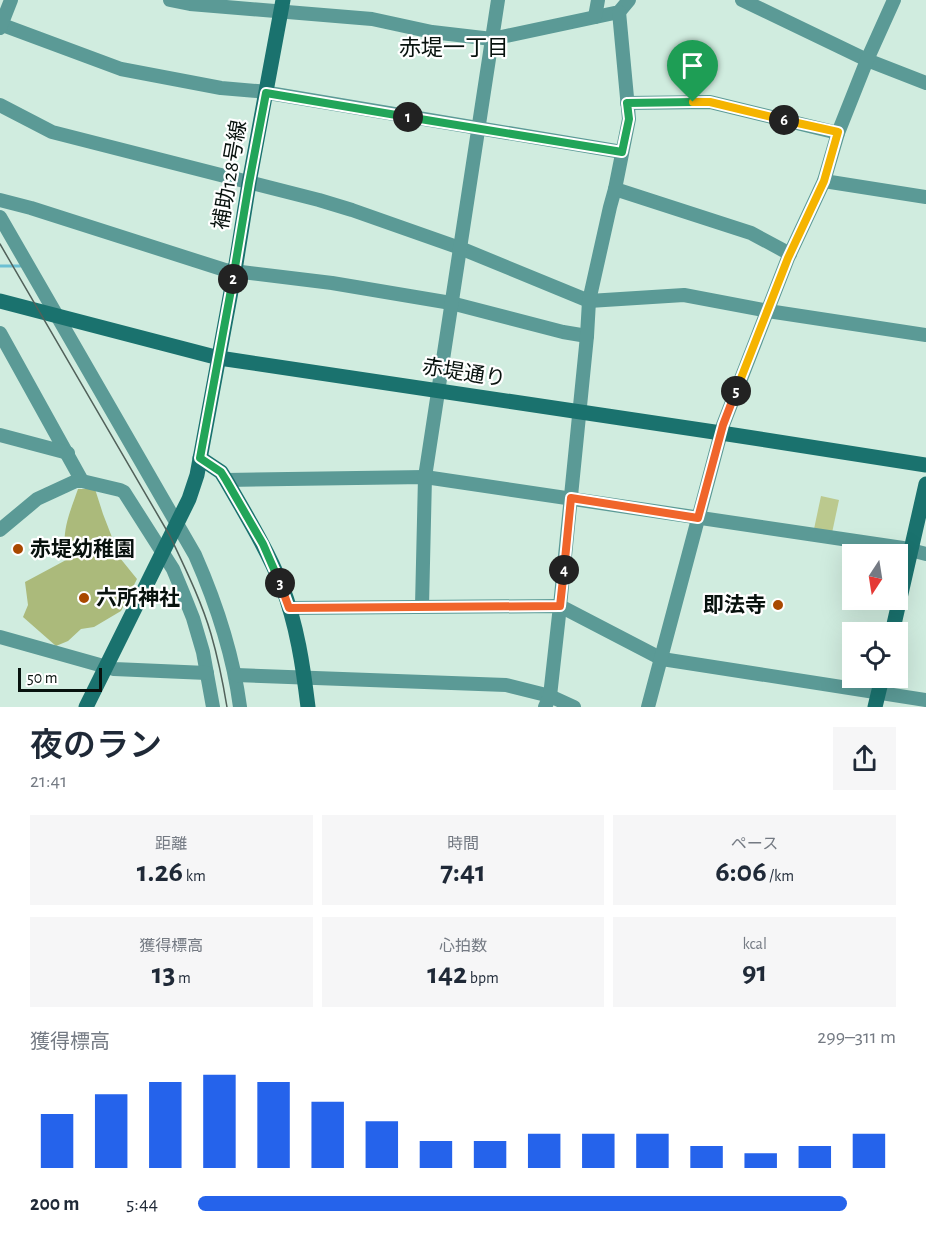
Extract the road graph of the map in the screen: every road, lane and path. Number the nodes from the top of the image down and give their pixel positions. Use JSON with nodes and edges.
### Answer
{"nodes":[{"id":1,"x":11,"y":0,"type":"edge"},
{"id":2,"x":170,"y":0,"type":"edge"},
{"id":3,"x":498,"y":0,"type":"edge"},
{"id":4,"x":598,"y":0,"type":"edge"},
{"id":5,"x":629,"y":0,"type":"edge"},
{"id":6,"x":742,"y":0,"type":"edge"},
{"id":7,"x":894,"y":0,"type":"edge"},
{"id":8,"x":282,"y":6,"type":"edge"},
{"id":9,"x":619,"y":12,"type":"junction"},
{"id":10,"x":595,"y":17,"type":"junction"},
{"id":11,"x":1,"y":26,"type":"edge"},
{"id":12,"x":492,"y":39,"type":"junction"},
{"id":13,"x":867,"y":60,"type":"junction"},
{"id":14,"x":926,"y":83,"type":"edge"},
{"id":15,"x":266,"y":93,"type":"junction"},
{"id":16,"x":627,"y":103,"type":"junction"},
{"id":17,"x":0,"y":105,"type":"edge"},
{"id":18,"x":479,"y":128,"type":"junction"},
{"id":19,"x":838,"y":132,"type":"junction"},
{"id":20,"x":622,"y":152,"type":"junction"},
{"id":21,"x":824,"y":181,"type":"junction"},
{"id":22,"x":249,"y":183,"type":"junction"},
{"id":23,"x":615,"y":189,"type":"junction"},
{"id":24,"x":926,"y":197,"type":"edge"},
{"id":25,"x":0,"y":200,"type":"edge"},
{"id":26,"x":0,"y":217,"type":"edge"},
{"id":27,"x":460,"y":248,"type":"junction"},
{"id":28,"x":790,"y":254,"type":"junction"},
{"id":29,"x":235,"y":270,"type":"junction"},
{"id":30,"x":0,"y":301,"type":"edge"},
{"id":31,"x":589,"y":301,"type":"junction"},
{"id":32,"x":451,"y":303,"type":"junction"},
{"id":33,"x":768,"y":311,"type":"junction"},
{"id":34,"x":57,"y":316,"type":"junction"},
{"id":35,"x":0,"y":333,"type":"edge"},
{"id":36,"x":926,"y":335,"type":"edge"},
{"id":37,"x":587,"y":336,"type":"junction"},
{"id":38,"x":219,"y":358,"type":"junction"},
{"id":39,"x":438,"y":390,"type":"junction"},
{"id":40,"x":579,"y":412,"type":"junction"},
{"id":41,"x":722,"y":433,"type":"junction"},
{"id":42,"x":0,"y":435,"type":"edge"},
{"id":43,"x":68,"y":453,"type":"junction"},
{"id":44,"x":200,"y":458,"type":"junction"},
{"id":45,"x":926,"y":465,"type":"edge"},
{"id":46,"x":425,"y":477,"type":"junction"},
{"id":47,"x":226,"y":480,"type":"junction"},
{"id":48,"x":82,"y":481,"type":"junction"},
{"id":49,"x":926,"y":484,"type":"edge"},
{"id":50,"x":571,"y":498,"type":"junction"},
{"id":51,"x":698,"y":518,"type":"junction"},
{"id":52,"x":177,"y":522,"type":"junction"},
{"id":53,"x":0,"y":530,"type":"edge"},
{"id":54,"x":162,"y":552,"type":"junction"},
{"id":55,"x":919,"y":552,"type":"edge"},
{"id":56,"x":422,"y":606,"type":"junction"},
{"id":57,"x":560,"y":606,"type":"junction"},
{"id":58,"x":289,"y":608,"type":"junction"},
{"id":59,"x":896,"y":622,"type":"edge"},
{"id":60,"x":0,"y":637,"type":"edge"},
{"id":61,"x":662,"y":659,"type":"junction"},
{"id":62,"x":106,"y":667,"type":"junction"},
{"id":63,"x":207,"y":673,"type":"junction"},
{"id":64,"x":236,"y":675,"type":"junction"},
{"id":65,"x":304,"y":677,"type":"junction"},
{"id":66,"x":879,"y":693,"type":"edge"},
{"id":67,"x":926,"y":700,"type":"edge"},
{"id":68,"x":548,"y":702,"type":"edge"},
{"id":69,"x":86,"y":707,"type":"edge"},
{"id":70,"x":213,"y":707,"type":"edge"},
{"id":71,"x":240,"y":707,"type":"edge"},
{"id":72,"x":308,"y":707,"type":"edge"},
{"id":73,"x":574,"y":707,"type":"edge"},
{"id":74,"x":648,"y":707,"type":"edge"}],
"edges":[{"from":1,"to":11,"type":"street"},
{"from":2,"to":8,"type":"street"},
{"from":3,"to":12,"type":"street"},
{"from":4,"to":10,"type":"street"},
{"from":5,"to":9,"type":"street"},
{"from":6,"to":13,"type":"street"},
{"from":7,"to":13,"type":"street"},
{"from":8,"to":12,"type":"street"},
{"from":8,"to":15,"type":"street","name":"補助128号線"},
{"from":9,"to":10,"type":"street"},
{"from":9,"to":16,"type":"street"},
{"from":10,"to":12,"type":"street"},
{"from":11,"to":15,"type":"street"},
{"from":12,"to":18,"type":"street"},
{"from":13,"to":14,"type":"street"},
{"from":13,"to":19,"type":"street"},
{"from":15,"to":18,"type":"street"},
{"from":15,"to":22,"type":"street","name":"補助128号線"},
{"from":16,"to":19,"type":"street"},
{"from":16,"to":20,"type":"street"},
{"from":17,"to":22,"type":"street"},
{"from":18,"to":20,"type":"street"},
{"from":18,"to":27,"type":"street"},
{"from":19,"to":21,"type":"street"},
{"from":20,"to":23,"type":"street"},
{"from":21,"to":24,"type":"street"},
{"from":21,"to":28,"type":"street"},
{"from":22,"to":27,"type":"street"},
{"from":22,"to":29,"type":"street","name":"補助128号線"},
{"from":23,"to":28,"type":"street"},
{"from":23,"to":31,"type":"street"},
{"from":25,"to":29,"type":"street"},
{"from":26,"to":34,"type":"street"},
{"from":27,"to":31,"type":"street"},
{"from":27,"to":32,"type":"street"},
{"from":28,"to":33,"type":"street"},
{"from":29,"to":32,"type":"street"},
{"from":29,"to":38,"type":"street","name":"補助128号線"},
{"from":30,"to":34,"type":"street","name":"赤堤通り"},
{"from":31,"to":33,"type":"street"},
{"from":31,"to":37,"type":"street"},
{"from":32,"to":37,"type":"street"},
{"from":32,"to":39,"type":"street"},
{"from":33,"to":36,"type":"street"},
{"from":33,"to":41,"type":"street"},
{"from":34,"to":38,"type":"street","name":"赤堤通り"},
{"from":34,"to":52,"type":"street"},
{"from":35,"to":43,"type":"street"},
{"from":37,"to":40,"type":"street"},
{"from":38,"to":39,"type":"street","name":"赤堤通り"},
{"from":38,"to":44,"type":"street","name":"補助128号線"},
{"from":39,"to":40,"type":"street","name":"赤堤通り"},
{"from":39,"to":46,"type":"street"},
{"from":40,"to":41,"type":"street","name":"赤堤通り"},
{"from":40,"to":50,"type":"street"},
{"from":41,"to":45,"type":"street","name":"赤堤通り"},
{"from":41,"to":51,"type":"street"},
{"from":42,"to":43,"type":"street"},
{"from":43,"to":48,"type":"street"},
{"from":44,"to":47,"type":"street"},
{"from":44,"to":52,"type":"street","name":"補助128号線"},
{"from":46,"to":47,"type":"street"},
{"from":46,"to":50,"type":"street"},
{"from":46,"to":56,"type":"street"},
{"from":47,"to":58,"type":"street"},
{"from":48,"to":53,"type":"street"},
{"from":48,"to":54,"type":"street"},
{"from":49,"to":55,"type":"street"},
{"from":50,"to":51,"type":"street"},
{"from":50,"to":57,"type":"street"},
{"from":51,"to":55,"type":"street"},
{"from":51,"to":61,"type":"street"},
{"from":52,"to":54,"type":"street","name":"補助128号線"},
{"from":52,"to":64,"type":"street"},
{"from":54,"to":62,"type":"street","name":"補助128号線"},
{"from":54,"to":63,"type":"street"},
{"from":55,"to":59,"type":"street"},
{"from":56,"to":57,"type":"street"},
{"from":56,"to":58,"type":"street"},
{"from":57,"to":61,"type":"street"},
{"from":57,"to":68,"type":"street"},
{"from":58,"to":65,"type":"street"},
{"from":60,"to":62,"type":"street"},
{"from":61,"to":66,"type":"street"},
{"from":61,"to":74,"type":"street"},
{"from":62,"to":63,"type":"street"},
{"from":62,"to":69,"type":"street","name":"補助128号線"},
{"from":63,"to":70,"type":"street"},
{"from":64,"to":65,"type":"street"},
{"from":64,"to":71,"type":"street"},
{"from":65,"to":68,"type":"street"},
{"from":65,"to":72,"type":"street"},
{"from":66,"to":67,"type":"street"},
{"from":68,"to":73,"type":"street"}]}
